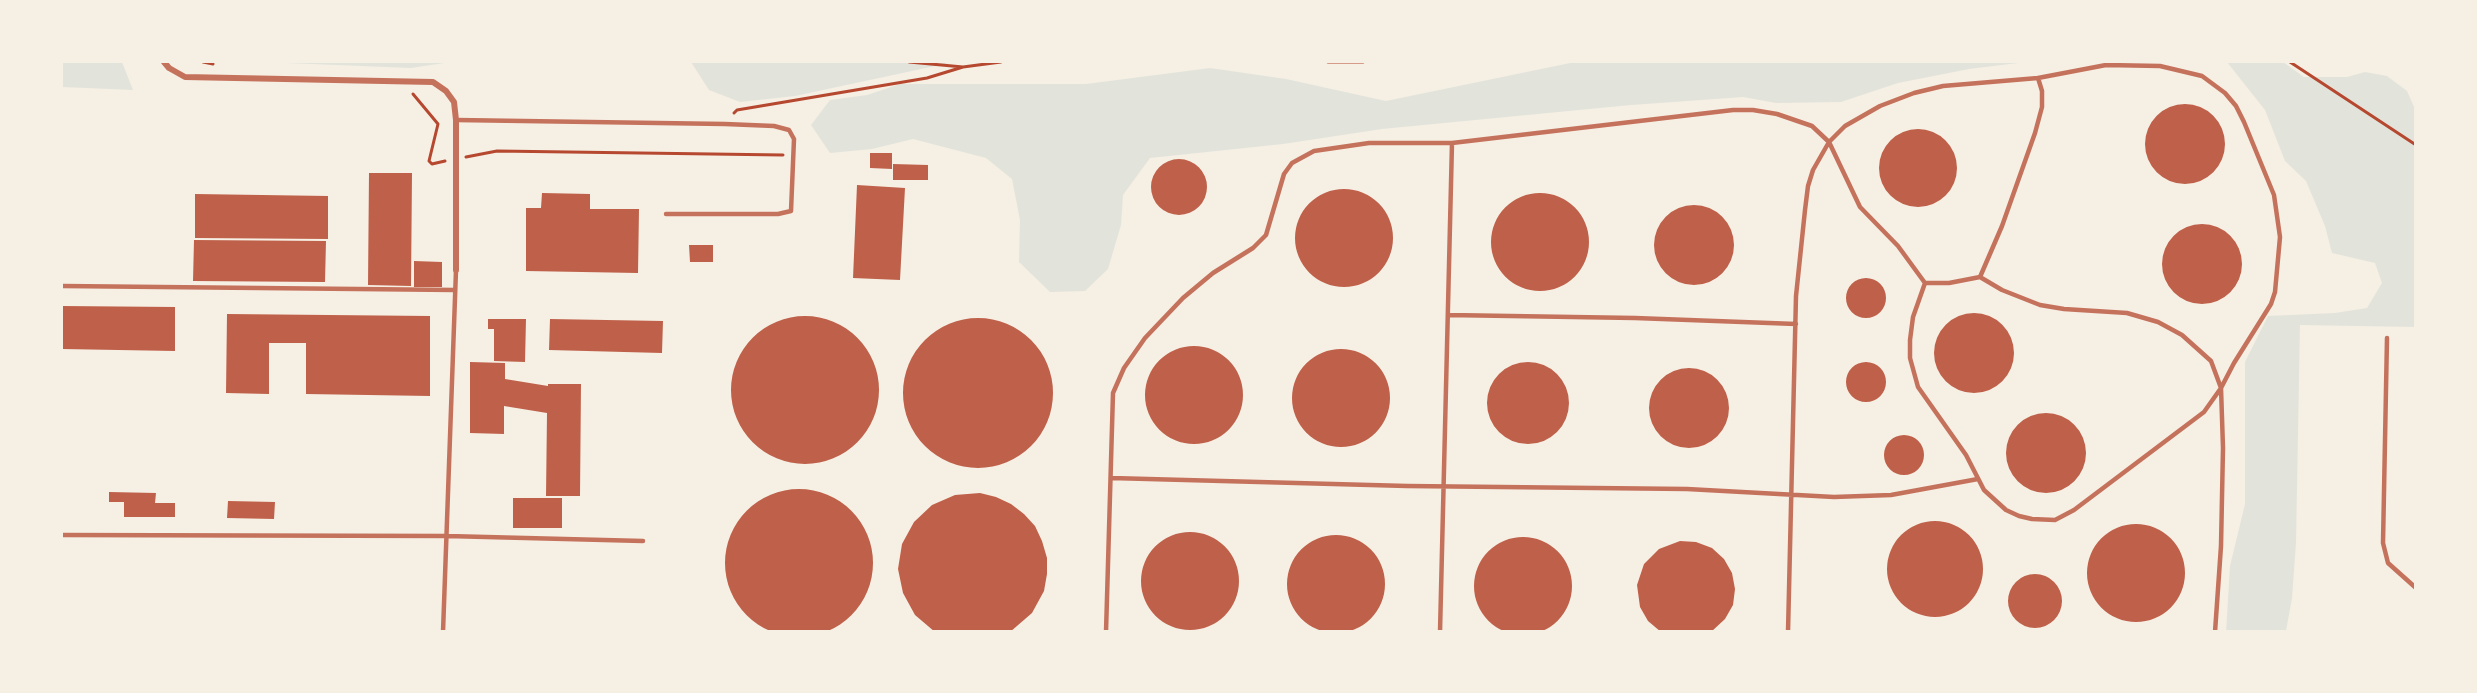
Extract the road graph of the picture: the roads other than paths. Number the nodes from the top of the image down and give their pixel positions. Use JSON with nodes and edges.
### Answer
{"nodes":[{"id":1,"x":164,"y":62,"type":"edge"},
{"id":2,"x":2038,"y":78,"type":"junction"},
{"id":3,"x":456,"y":120,"type":"junction"},
{"id":4,"x":1828,"y":142,"type":"junction"},
{"id":5,"x":1452,"y":143,"type":"junction"},
{"id":6,"x":666,"y":214,"type":"dead end"},
{"id":7,"x":456,"y":270,"type":"joint"},
{"id":8,"x":1980,"y":277,"type":"junction"},
{"id":9,"x":1925,"y":283,"type":"junction"},
{"id":10,"x":62,"y":286,"type":"edge"},
{"id":11,"x":455,"y":290,"type":"junction"},
{"id":12,"x":1448,"y":315,"type":"junction"},
{"id":13,"x":1796,"y":324,"type":"junction"},
{"id":14,"x":2387,"y":338,"type":"dead end"},
{"id":15,"x":2221,"y":388,"type":"junction"},
{"id":16,"x":1111,"y":478,"type":"junction"},
{"id":17,"x":1978,"y":478,"type":"junction"},
{"id":18,"x":1444,"y":486,"type":"junction"},
{"id":19,"x":1791,"y":495,"type":"junction"},
{"id":20,"x":62,"y":535,"type":"edge"},
{"id":21,"x":447,"y":536,"type":"junction"},
{"id":22,"x":643,"y":541,"type":"dead end"},
{"id":23,"x":2415,"y":588,"type":"edge"},
{"id":24,"x":443,"y":632,"type":"edge"},
{"id":25,"x":1106,"y":632,"type":"edge"},
{"id":26,"x":1440,"y":632,"type":"edge"},
{"id":27,"x":1788,"y":632,"type":"edge"},
{"id":28,"x":2215,"y":632,"type":"edge"}],
"edges":[{"from":1,"to":3,"type":"street"},
{"from":2,"to":4,"type":"lane"},
{"from":2,"to":8,"type":"lane"},
{"from":2,"to":15,"type":"lane"},
{"from":3,"to":6,"type":"lane"},
{"from":3,"to":7,"type":"street"},
{"from":4,"to":5,"type":"lane"},
{"from":4,"to":9,"type":"lane"},
{"from":4,"to":13,"type":"lane"},
{"from":5,"to":12,"type":"lane"},
{"from":5,"to":16,"type":"lane"},
{"from":7,"to":11,"type":"lane"},
{"from":8,"to":9,"type":"lane"},
{"from":8,"to":15,"type":"lane"},
{"from":9,"to":17,"type":"lane"},
{"from":10,"to":11,"type":"lane"},
{"from":11,"to":21,"type":"lane"},
{"from":12,"to":13,"type":"lane"},
{"from":12,"to":18,"type":"lane"},
{"from":13,"to":19,"type":"lane"},
{"from":14,"to":23,"type":"lane"},
{"from":15,"to":17,"type":"lane"},
{"from":15,"to":28,"type":"lane"},
{"from":16,"to":18,"type":"lane"},
{"from":16,"to":25,"type":"lane"},
{"from":17,"to":19,"type":"lane"},
{"from":18,"to":19,"type":"lane"},
{"from":18,"to":26,"type":"lane"},
{"from":19,"to":27,"type":"lane"},
{"from":20,"to":21,"type":"lane"},
{"from":21,"to":22,"type":"lane"},
{"from":21,"to":24,"type":"lane"}]}
